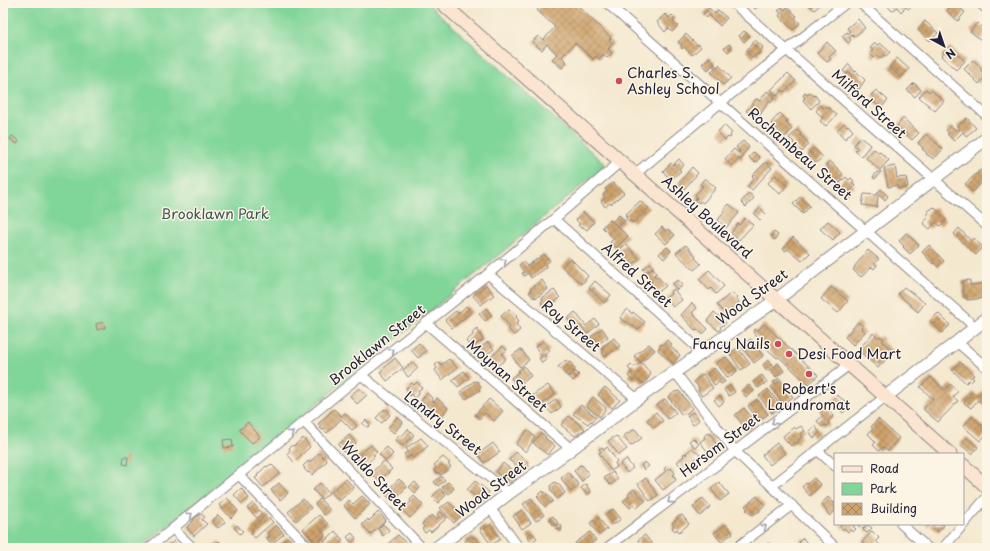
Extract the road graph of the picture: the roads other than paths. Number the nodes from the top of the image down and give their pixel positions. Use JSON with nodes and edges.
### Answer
{"nodes":[{"id":1,"x":442,"y":3,"type":"edge"},
{"id":2,"x":607,"y":3,"type":"edge"},
{"id":3,"x":733,"y":3,"type":"edge"},
{"id":4,"x":846,"y":3,"type":"edge"},
{"id":5,"x":860,"y":3,"type":"edge"},
{"id":6,"x":980,"y":3,"type":"edge"},
{"id":7,"x":987,"y":9,"type":"edge"},
{"id":8,"x":787,"y":50,"type":"junction"},
{"id":9,"x":720,"y":103,"type":"junction"},
{"id":10,"x":987,"y":116,"type":"edge"},
{"id":11,"x":987,"y":138,"type":"edge"},
{"id":12,"x":620,"y":162,"type":"junction"},
{"id":13,"x":635,"y":174,"type":"junction"},
{"id":14,"x":933,"y":179,"type":"junction"},
{"id":15,"x":554,"y":219,"type":"junction"},
{"id":16,"x":987,"y":226,"type":"edge"},
{"id":17,"x":866,"y":231,"type":"junction"},
{"id":18,"x":488,"y":274,"type":"junction"},
{"id":19,"x":776,"y":300,"type":"junction"},
{"id":20,"x":987,"y":318,"type":"edge"},
{"id":21,"x":426,"y":323,"type":"junction"},
{"id":22,"x":975,"y":327,"type":"junction"},
{"id":23,"x":958,"y":342,"type":"junction"},
{"id":24,"x":702,"y":352,"type":"junction"},
{"id":25,"x":849,"y":365,"type":"junction"},
{"id":26,"x":987,"y":368,"type":"edge"},
{"id":27,"x":675,"y":372,"type":"junction"},
{"id":28,"x":361,"y":375,"type":"junction"},
{"id":29,"x":885,"y":397,"type":"junction"},
{"id":30,"x":637,"y":399,"type":"junction"},
{"id":31,"x":304,"y":422,"type":"junction"},
{"id":32,"x":571,"y":449,"type":"junction"},
{"id":33,"x":817,"y":450,"type":"junction"},
{"id":34,"x":736,"y":451,"type":"junction"},
{"id":35,"x":949,"y":453,"type":"edge"},
{"id":36,"x":834,"y":465,"type":"edge"},
{"id":37,"x":964,"y":466,"type":"edge"},
{"id":38,"x":239,"y":475,"type":"junction"},
{"id":39,"x":772,"y":486,"type":"junction"},
{"id":40,"x":987,"y":487,"type":"edge"},
{"id":41,"x":509,"y":493,"type":"junction"},
{"id":42,"x":987,"y":497,"type":"edge"},
{"id":43,"x":792,"y":506,"type":"junction"},
{"id":44,"x":490,"y":508,"type":"junction"},
{"id":45,"x":964,"y":524,"type":"edge"},
{"id":46,"x":902,"y":525,"type":"edge"},
{"id":47,"x":963,"y":525,"type":"edge"},
{"id":48,"x":173,"y":529,"type":"junction"},
{"id":49,"x":149,"y":548,"type":"edge"},
{"id":50,"x":193,"y":548,"type":"edge"},
{"id":51,"x":309,"y":548,"type":"edge"},
{"id":52,"x":422,"y":548,"type":"edge"},
{"id":53,"x":436,"y":548,"type":"edge"},
{"id":54,"x":519,"y":548,"type":"edge"},
{"id":55,"x":607,"y":548,"type":"edge"},
{"id":56,"x":736,"y":548,"type":"edge"},
{"id":57,"x":836,"y":548,"type":"edge"},
{"id":58,"x":928,"y":548,"type":"edge"},
{"id":59,"x":943,"y":548,"type":"edge"}],
"edges":[{"from":1,"to":12,"type":"main road","name":"Ashley Boulevard"},
{"from":2,"to":9,"type":"street","name":"Rochambeau Street"},
{"from":3,"to":8,"type":"street","name":"Milford Street"},
{"from":4,"to":8,"type":"street"},
{"from":5,"to":10,"type":"street"},
{"from":6,"to":7,"type":"street"},
{"from":8,"to":9,"type":"street"},
{"from":8,"to":14,"type":"street","name":"Milford Street"},
{"from":9,"to":13,"type":"street"},
{"from":9,"to":17,"type":"street","name":"Rochambeau Street"},
{"from":11,"to":14,"type":"street","name":"Wood Street"},
{"from":12,"to":13,"type":"main road","name":"Ashley Boulevard"},
{"from":12,"to":15,"type":"street","name":"Brooklawn Street"},
{"from":13,"to":19,"type":"main road","name":"Ashley Boulevard"},
{"from":14,"to":16,"type":"street","name":"Milford Street"},
{"from":14,"to":17,"type":"street","name":"Wood Street"},
{"from":18,"to":15,"type":"street","name":"Brooklawn Street","one_way":true},
{"from":15,"to":24,"type":"street","name":"Alfred Street"},
{"from":17,"to":19,"type":"street","name":"Wood Street"},
{"from":17,"to":22,"type":"street","name":"Rochambeau Street"},
{"from":18,"to":21,"type":"street","name":"Brooklawn Street"},
{"from":18,"to":30,"type":"street","name":"Roy Street"},
{"from":19,"to":24,"type":"street","name":"Wood Street"},
{"from":19,"to":25,"type":"main road","name":"Ashley Boulevard"},
{"from":20,"to":22,"type":"street"},
{"from":28,"to":21,"type":"street","name":"Brooklawn Street","one_way":true},
{"from":21,"to":32,"type":"street","name":"Moynan Street"},
{"from":22,"to":23,"type":"street"},
{"from":23,"to":26,"type":"street"},
{"from":23,"to":29,"type":"street"},
{"from":24,"to":27,"type":"street","name":"Wood Street"},
{"from":25,"to":29,"type":"main road","name":"Ashley Boulevard"},
{"from":25,"to":34,"type":"street","name":"Hersom Street","one_way":true},
{"from":27,"to":30,"type":"street","name":"Wood Street"},
{"from":27,"to":34,"type":"street"},
{"from":28,"to":31,"type":"street","name":"Brooklawn Street"},
{"from":28,"to":41,"type":"street","name":"Landry Street"},
{"from":29,"to":33,"type":"street"},
{"from":29,"to":35,"type":"main road","name":"Ashley Boulevard"},
{"from":30,"to":32,"type":"street","name":"Wood Street"},
{"from":38,"to":31,"type":"street","name":"Brooklawn Street","one_way":true},
{"from":31,"to":52,"type":"street","name":"Waldo Street"},
{"from":32,"to":41,"type":"street","name":"Wood Street"},
{"from":33,"to":36,"type":"street"},
{"from":33,"to":39,"type":"street"},
{"from":34,"to":39,"type":"street"},
{"from":34,"to":55,"type":"street","name":"Hersom Street","one_way":true},
{"from":37,"to":40,"type":"main road"},
{"from":48,"to":38,"type":"street","name":"Brooklawn Street","one_way":true},
{"from":38,"to":51,"type":"street"},
{"from":39,"to":43,"type":"street"},
{"from":41,"to":44,"type":"street","name":"Wood Street"},
{"from":42,"to":45,"type":"street"},
{"from":56,"to":43,"type":"street","one_way":true},
{"from":43,"to":57,"type":"street"},
{"from":44,"to":53,"type":"street","name":"Wood Street"},
{"from":44,"to":54,"type":"street"},
{"from":46,"to":58,"type":"street"},
{"from":47,"to":59,"type":"street"},
{"from":48,"to":49,"type":"street","name":"Brooklawn Street"},
{"from":48,"to":50,"type":"street"}]}
